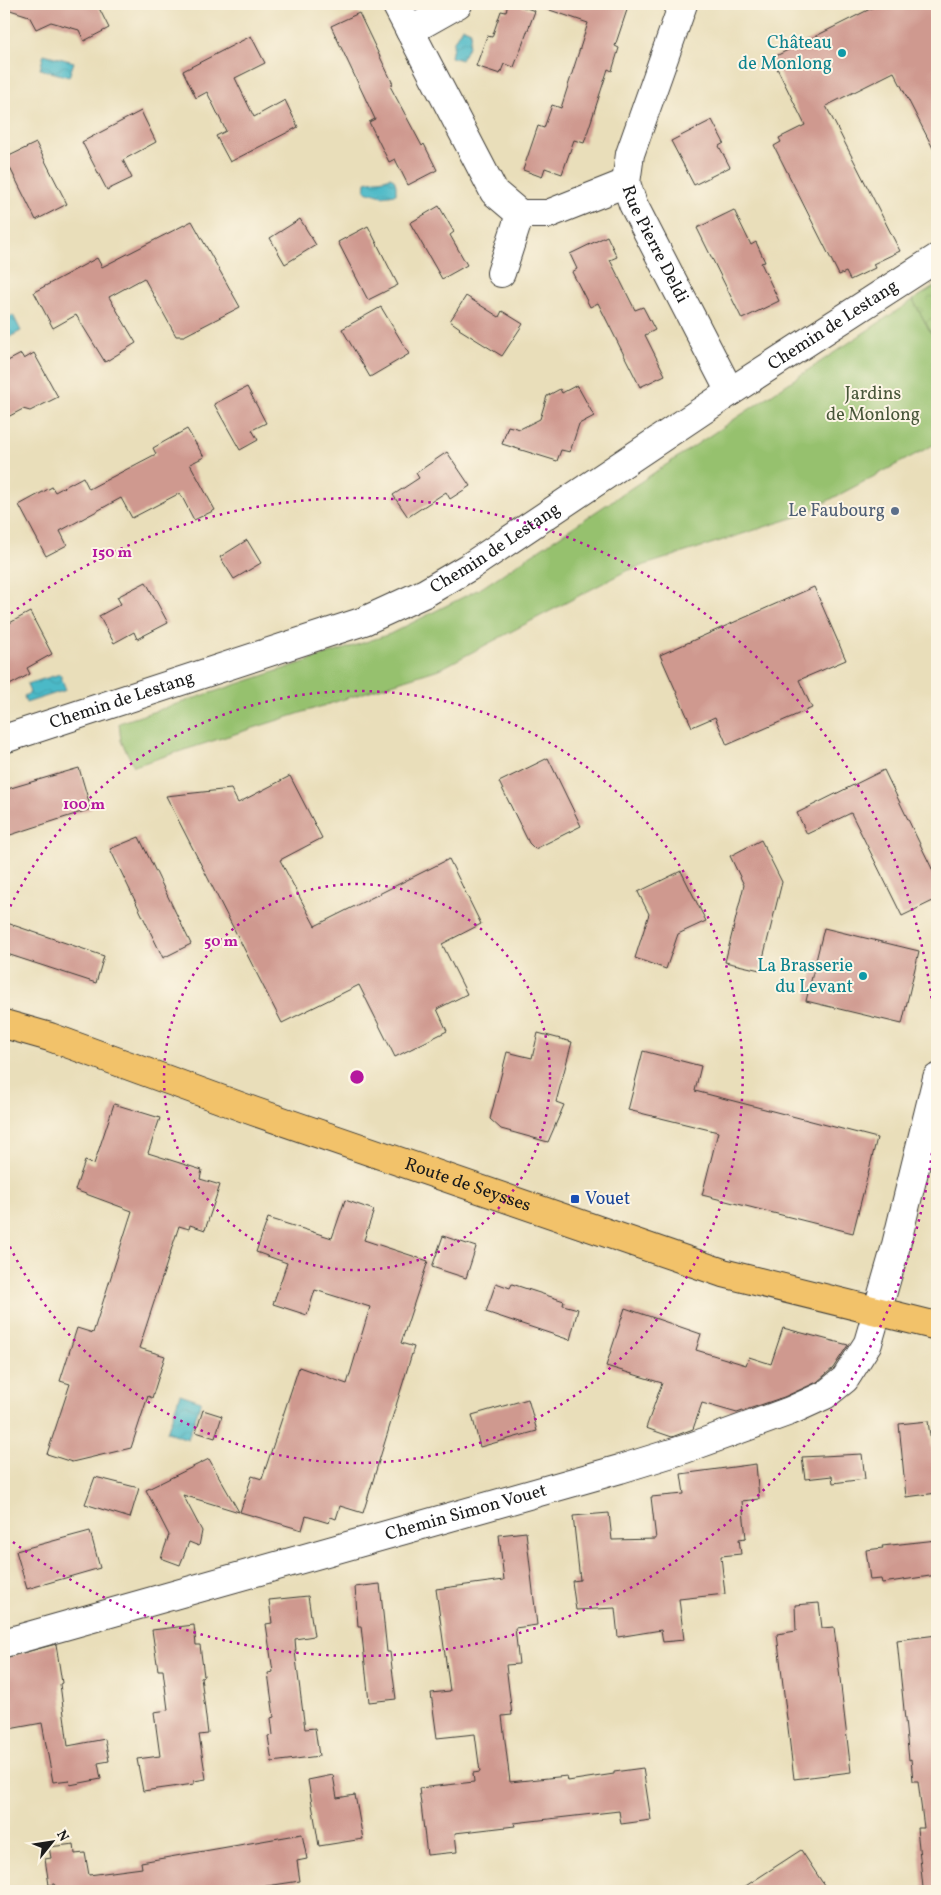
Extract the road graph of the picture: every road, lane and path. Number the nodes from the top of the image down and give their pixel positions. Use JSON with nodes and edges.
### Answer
{"nodes":[{"id":1,"x":396,"y":4,"type":"edge"},
{"id":2,"x":458,"y":4,"type":"edge"},
{"id":3,"x":683,"y":4,"type":"edge"},
{"id":4,"x":410,"y":31,"type":"junction"},
{"id":5,"x":626,"y":182,"type":"junction"},
{"id":6,"x":520,"y":214,"type":"junction"},
{"id":7,"x":937,"y":258,"type":"edge"},
{"id":8,"x":501,"y":273,"type":"dead end"},
{"id":9,"x":730,"y":392,"type":"junction"},
{"id":10,"x":4,"y":739,"type":"edge"},
{"id":11,"x":4,"y":1024,"type":"edge"},
{"id":12,"x":937,"y":1078,"type":"edge"},
{"id":13,"x":877,"y":1312,"type":"junction"},
{"id":14,"x":937,"y":1326,"type":"edge"},
{"id":15,"x":4,"y":1643,"type":"edge"}],
"edges":[{"from":1,"to":4,"type":"street"},
{"from":2,"to":4,"type":"street"},
{"from":3,"to":5,"type":"street","name":"Rue Pierre Deldi"},
{"from":4,"to":6,"type":"street"},
{"from":5,"to":6,"type":"street"},
{"from":5,"to":9,"type":"street","name":"Rue Pierre Deldi"},
{"from":6,"to":8,"type":"street"},
{"from":7,"to":9,"type":"street","name":"Chemin de Lestang"},
{"from":9,"to":10,"type":"street","name":"Chemin de Lestang"},
{"from":11,"to":13,"type":"main road","name":"Route de Seysses"},
{"from":12,"to":13,"type":"street","name":"Chemin Simon Vouet"},
{"from":13,"to":14,"type":"main road","name":"Route de Seysses"},
{"from":13,"to":15,"type":"street","name":"Chemin Simon Vouet"}]}
